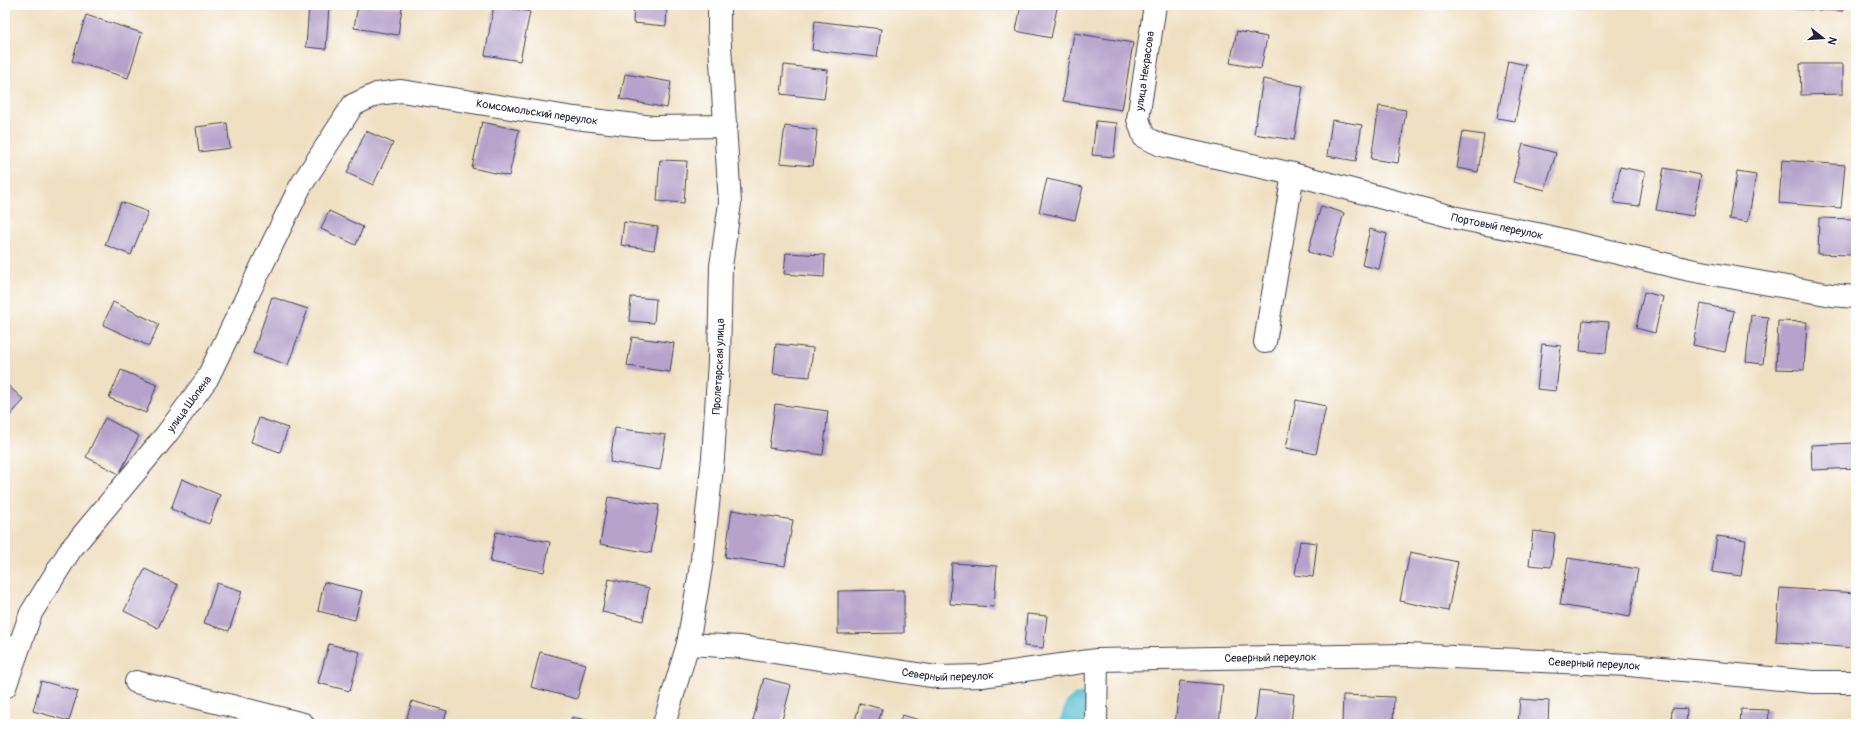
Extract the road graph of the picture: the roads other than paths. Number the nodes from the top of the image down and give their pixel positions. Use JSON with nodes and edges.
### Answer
{"nodes":[{"id":1,"x":719,"y":5,"type":"edge"},
{"id":2,"x":1155,"y":5,"type":"edge"},
{"id":3,"x":353,"y":105,"type":"joint"},
{"id":4,"x":726,"y":126,"type":"junction"},
{"id":5,"x":1144,"y":137,"type":"joint"},
{"id":6,"x":1293,"y":174,"type":"junction"},
{"id":7,"x":1856,"y":297,"type":"edge"},
{"id":8,"x":1265,"y":342,"type":"dead end"},
{"id":9,"x":688,"y":644,"type":"junction"},
{"id":10,"x":1097,"y":660,"type":"junction"},
{"id":11,"x":136,"y":682,"type":"dead end"},
{"id":12,"x":1856,"y":682,"type":"edge"},
{"id":13,"x":5,"y":687,"type":"edge"},
{"id":14,"x":303,"y":724,"type":"edge"},
{"id":15,"x":664,"y":724,"type":"edge"},
{"id":16,"x":1096,"y":724,"type":"edge"}],
"edges":[{"from":1,"to":4,"type":"street","name":"Пролетарская улица"},
{"from":2,"to":5,"type":"street","name":"улица Некрасова"},
{"from":3,"to":4,"type":"street","name":"Комсомольский переулок"},
{"from":3,"to":13,"type":"street","name":"улица Шопена"},
{"from":4,"to":9,"type":"street","name":"Пролетарская улица"},
{"from":5,"to":6,"type":"street","name":"Портовый переулок"},
{"from":6,"to":7,"type":"street","name":"Портовый переулок"},
{"from":6,"to":8,"type":"street"},
{"from":9,"to":10,"type":"street","name":"Северный переулок"},
{"from":9,"to":15,"type":"street","name":"Пролетарская улица"},
{"from":10,"to":12,"type":"street","name":"Северный переулок"},
{"from":10,"to":16,"type":"street"},
{"from":11,"to":14,"type":"street"}]}
